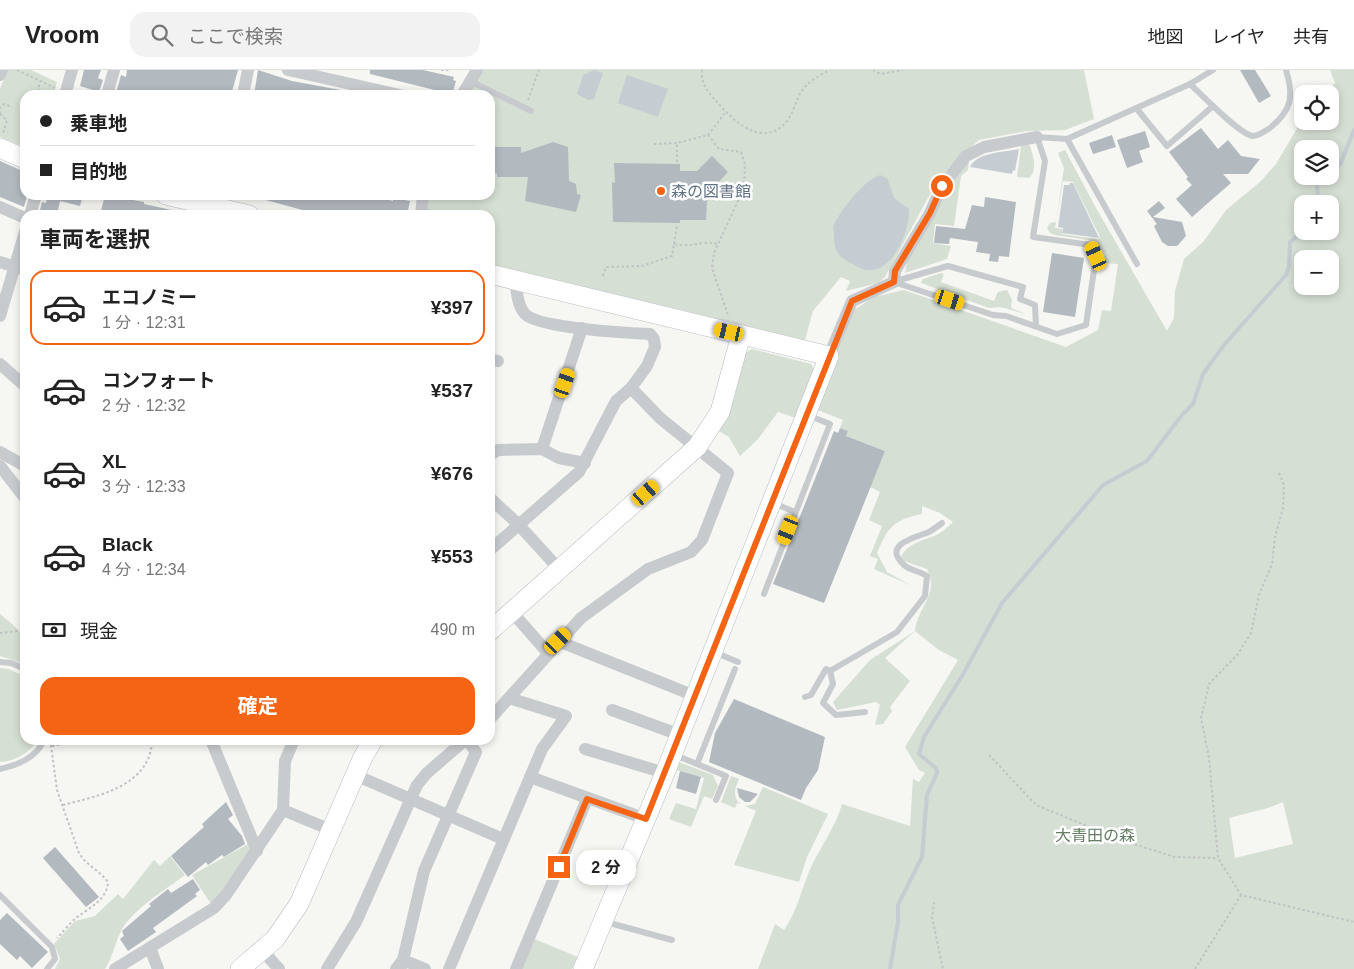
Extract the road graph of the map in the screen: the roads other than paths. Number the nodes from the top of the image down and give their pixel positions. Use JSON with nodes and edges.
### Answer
{"nodes":[{"id":1,"x":2,"y":70,"type":"edge"},
{"id":2,"x":72,"y":70,"type":"edge"},
{"id":3,"x":114,"y":70,"type":"edge"},
{"id":4,"x":248,"y":70,"type":"edge"},
{"id":5,"x":288,"y":70,"type":"edge"},
{"id":6,"x":1213,"y":70,"type":"edge"},
{"id":7,"x":1286,"y":70,"type":"edge"},
{"id":8,"x":0,"y":75,"type":"edge"},
{"id":9,"x":474,"y":76,"type":"edge"},
{"id":10,"x":1190,"y":84,"type":"junction"},
{"id":11,"x":65,"y":90,"type":"edge"},
{"id":12,"x":108,"y":90,"type":"edge"},
{"id":13,"x":244,"y":90,"type":"edge"},
{"id":14,"x":378,"y":90,"type":"edge"},
{"id":15,"x":465,"y":90,"type":"edge"},
{"id":16,"x":1213,"y":106,"type":"junction"},
{"id":17,"x":1137,"y":109,"type":"junction"},
{"id":18,"x":531,"y":111,"type":"dead end"},
{"id":19,"x":1037,"y":137,"type":"junction"},
{"id":20,"x":1067,"y":139,"type":"junction"},
{"id":21,"x":2,"y":140,"type":"edge"},
{"id":22,"x":20,"y":154,"type":"edge"},
{"id":23,"x":185,"y":200,"type":"edge"},
{"id":24,"x":0,"y":208,"type":"edge"},
{"id":25,"x":222,"y":210,"type":"edge"},
{"id":26,"x":20,"y":216,"type":"edge"},
{"id":27,"x":0,"y":262,"type":"edge"},
{"id":28,"x":1136,"y":264,"type":"dead end"},
{"id":29,"x":20,"y":269,"type":"edge"},
{"id":30,"x":495,"y":275,"type":"edge"},
{"id":31,"x":515,"y":280,"type":"junction"},
{"id":32,"x":894,"y":282,"type":"junction"},
{"id":33,"x":0,"y":315,"type":"edge"},
{"id":34,"x":1036,"y":326,"type":"junction"},
{"id":35,"x":582,"y":328,"type":"junction"},
{"id":36,"x":741,"y":335,"type":"junction"},
{"id":37,"x":830,"y":356,"type":"junction"},
{"id":38,"x":0,"y":364,"type":"edge"},
{"id":39,"x":20,"y":382,"type":"edge"},
{"id":40,"x":631,"y":388,"type":"junction"},
{"id":41,"x":806,"y":415,"type":"junction"},
{"id":42,"x":697,"y":447,"type":"junction"},
{"id":43,"x":542,"y":448,"type":"junction"},
{"id":44,"x":0,"y":452,"type":"edge"},
{"id":45,"x":495,"y":452,"type":"edge"},
{"id":46,"x":585,"y":462,"type":"junction"},
{"id":47,"x":20,"y":463,"type":"edge"},
{"id":48,"x":0,"y":466,"type":"edge"},
{"id":49,"x":20,"y":492,"type":"edge"},
{"id":50,"x":495,"y":503,"type":"edge"},
{"id":51,"x":772,"y":503,"type":"junction"},
{"id":52,"x":795,"y":512,"type":"junction"},
{"id":53,"x":942,"y":523,"type":"dead end"},
{"id":54,"x":518,"y":524,"type":"junction"},
{"id":55,"x":495,"y":545,"type":"edge"},
{"id":56,"x":559,"y":569,"type":"junction"},
{"id":57,"x":764,"y":594,"type":"dead end"},
{"id":58,"x":512,"y":612,"type":"junction"},
{"id":59,"x":495,"y":627,"type":"edge"},
{"id":60,"x":558,"y":641,"type":"junction"},
{"id":61,"x":713,"y":652,"type":"junction"},
{"id":62,"x":548,"y":653,"type":"junction"},
{"id":63,"x":0,"y":662,"type":"edge"},
{"id":64,"x":738,"y":662,"type":"dead end"},
{"id":65,"x":20,"y":668,"type":"edge"},
{"id":66,"x":735,"y":669,"type":"dead end"},
{"id":67,"x":830,"y":671,"type":"junction"},
{"id":68,"x":695,"y":696,"type":"junction"},
{"id":69,"x":805,"y":697,"type":"dead end"},
{"id":70,"x":509,"y":698,"type":"junction"},
{"id":71,"x":612,"y":710,"type":"dead end"},
{"id":72,"x":864,"y":712,"type":"dead end"},
{"id":73,"x":495,"y":713,"type":"edge"},
{"id":74,"x":680,"y":735,"type":"junction"},
{"id":75,"x":40,"y":745,"type":"edge"},
{"id":76,"x":213,"y":745,"type":"edge"},
{"id":77,"x":291,"y":745,"type":"edge"},
{"id":78,"x":370,"y":745,"type":"edge"},
{"id":79,"x":460,"y":745,"type":"edge"},
{"id":80,"x":470,"y":745,"type":"edge"},
{"id":81,"x":585,"y":749,"type":"dead end"},
{"id":82,"x":673,"y":754,"type":"junction"},
{"id":83,"x":697,"y":764,"type":"junction"},
{"id":84,"x":0,"y":769,"type":"edge"},
{"id":85,"x":665,"y":774,"type":"junction"},
{"id":86,"x":355,"y":775,"type":"junction"},
{"id":87,"x":530,"y":777,"type":"junction"},
{"id":88,"x":587,"y":799,"type":"junction"},
{"id":89,"x":410,"y":800,"type":"junction"},
{"id":90,"x":716,"y":800,"type":"dead end"},
{"id":91,"x":283,"y":810,"type":"junction"},
{"id":92,"x":449,"y":815,"type":"junction"},
{"id":93,"x":646,"y":819,"type":"junction"},
{"id":94,"x":330,"y":830,"type":"junction"},
{"id":95,"x":503,"y":839,"type":"junction"},
{"id":96,"x":257,"y":851,"type":"junction"},
{"id":97,"x":0,"y":895,"type":"edge"},
{"id":98,"x":602,"y":921,"type":"junction"},
{"id":99,"x":672,"y":940,"type":"dead end"},
{"id":100,"x":150,"y":948,"type":"junction"},
{"id":101,"x":263,"y":951,"type":"junction"},
{"id":102,"x":400,"y":966,"type":"edge"},
{"id":103,"x":47,"y":969,"type":"edge"},
{"id":104,"x":115,"y":969,"type":"edge"},
{"id":105,"x":158,"y":969,"type":"edge"},
{"id":106,"x":240,"y":969,"type":"edge"},
{"id":107,"x":279,"y":969,"type":"edge"},
{"id":108,"x":327,"y":969,"type":"edge"},
{"id":109,"x":426,"y":969,"type":"edge"},
{"id":110,"x":449,"y":969,"type":"edge"},
{"id":111,"x":516,"y":969,"type":"edge"},
{"id":112,"x":583,"y":969,"type":"edge"}],
"edges":[{"from":1,"to":8,"type":"street"},
{"from":2,"to":11,"type":"street"},
{"from":3,"to":12,"type":"street"},
{"from":4,"to":13,"type":"street"},
{"from":5,"to":14,"type":"street"},
{"from":6,"to":10,"type":"lane"},
{"from":7,"to":16,"type":"lane"},
{"from":9,"to":15,"type":"street"},
{"from":9,"to":18,"type":"lane"},
{"from":10,"to":16,"type":"lane"},
{"from":10,"to":17,"type":"lane"},
{"from":16,"to":17,"type":"lane"},
{"from":17,"to":20,"type":"lane"},
{"from":19,"to":20,"type":"lane"},
{"from":19,"to":32,"type":"street"},
{"from":19,"to":34,"type":"lane"},
{"from":20,"to":28,"type":"lane"},
{"from":21,"to":22,"type":"street"},
{"from":23,"to":25,"type":"street"},
{"from":24,"to":26,"type":"street"},
{"from":27,"to":29,"type":"street"},
{"from":29,"to":33,"type":"street"},
{"from":30,"to":31,"type":"street"},
{"from":31,"to":35,"type":"street"},
{"from":31,"to":36,"type":"street"},
{"from":32,"to":34,"type":"lane"},
{"from":32,"to":34,"type":"lane"},
{"from":32,"to":37,"type":"street"},
{"from":35,"to":40,"type":"street"},
{"from":35,"to":43,"type":"street"},
{"from":36,"to":37,"type":"street"},
{"from":36,"to":42,"type":"street"},
{"from":37,"to":41,"type":"street"},
{"from":38,"to":39,"type":"street"},
{"from":40,"to":42,"type":"street"},
{"from":40,"to":46,"type":"street"},
{"from":41,"to":51,"type":"street"},
{"from":41,"to":52,"type":"lane"},
{"from":42,"to":56,"type":"street"},
{"from":42,"to":60,"type":"street"},
{"from":43,"to":45,"type":"street"},
{"from":43,"to":46,"type":"street"},
{"from":44,"to":47,"type":"street"},
{"from":46,"to":54,"type":"street"},
{"from":48,"to":49,"type":"street"},
{"from":50,"to":54,"type":"street"},
{"from":51,"to":52,"type":"lane"},
{"from":51,"to":61,"type":"street"},
{"from":52,"to":57,"type":"lane"},
{"from":53,"to":67,"type":"lane"},
{"from":54,"to":55,"type":"street"},
{"from":54,"to":56,"type":"street"},
{"from":56,"to":58,"type":"street"},
{"from":58,"to":59,"type":"street"},
{"from":58,"to":62,"type":"street"},
{"from":60,"to":62,"type":"street"},
{"from":60,"to":68,"type":"street"},
{"from":61,"to":64,"type":"lane"},
{"from":61,"to":68,"type":"street"},
{"from":62,"to":70,"type":"street"},
{"from":63,"to":65,"type":"lane"},
{"from":66,"to":83,"type":"lane"},
{"from":67,"to":69,"type":"lane"},
{"from":67,"to":72,"type":"lane"},
{"from":68,"to":74,"type":"street"},
{"from":70,"to":73,"type":"street"},
{"from":70,"to":87,"type":"street"},
{"from":71,"to":74,"type":"street"},
{"from":74,"to":82,"type":"street"},
{"from":75,"to":84,"type":"lane"},
{"from":76,"to":96,"type":"street"},
{"from":77,"to":91,"type":"street"},
{"from":78,"to":86,"type":"street"},
{"from":79,"to":89,"type":"street"},
{"from":80,"to":92,"type":"street"},
{"from":81,"to":85,"type":"street"},
{"from":82,"to":83,"type":"lane"},
{"from":82,"to":85,"type":"street"},
{"from":83,"to":90,"type":"lane"},
{"from":85,"to":93,"type":"street"},
{"from":86,"to":89,"type":"street"},
{"from":86,"to":94,"type":"street"},
{"from":87,"to":88,"type":"street"},
{"from":87,"to":95,"type":"street"},
{"from":88,"to":93,"type":"street"},
{"from":88,"to":111,"type":"street"},
{"from":89,"to":92,"type":"street"},
{"from":89,"to":108,"type":"street"},
{"from":91,"to":94,"type":"street"},
{"from":91,"to":96,"type":"street"},
{"from":92,"to":95,"type":"street"},
{"from":92,"to":102,"type":"street"},
{"from":93,"to":98,"type":"street"},
{"from":94,"to":101,"type":"street"},
{"from":95,"to":110,"type":"street"},
{"from":96,"to":100,"type":"street"},
{"from":97,"to":103,"type":"lane"},
{"from":98,"to":99,"type":"lane"},
{"from":98,"to":112,"type":"street"},
{"from":100,"to":104,"type":"street"},
{"from":100,"to":105,"type":"street"},
{"from":101,"to":106,"type":"street"},
{"from":101,"to":107,"type":"street"},
{"from":102,"to":109,"type":"street"}]}
